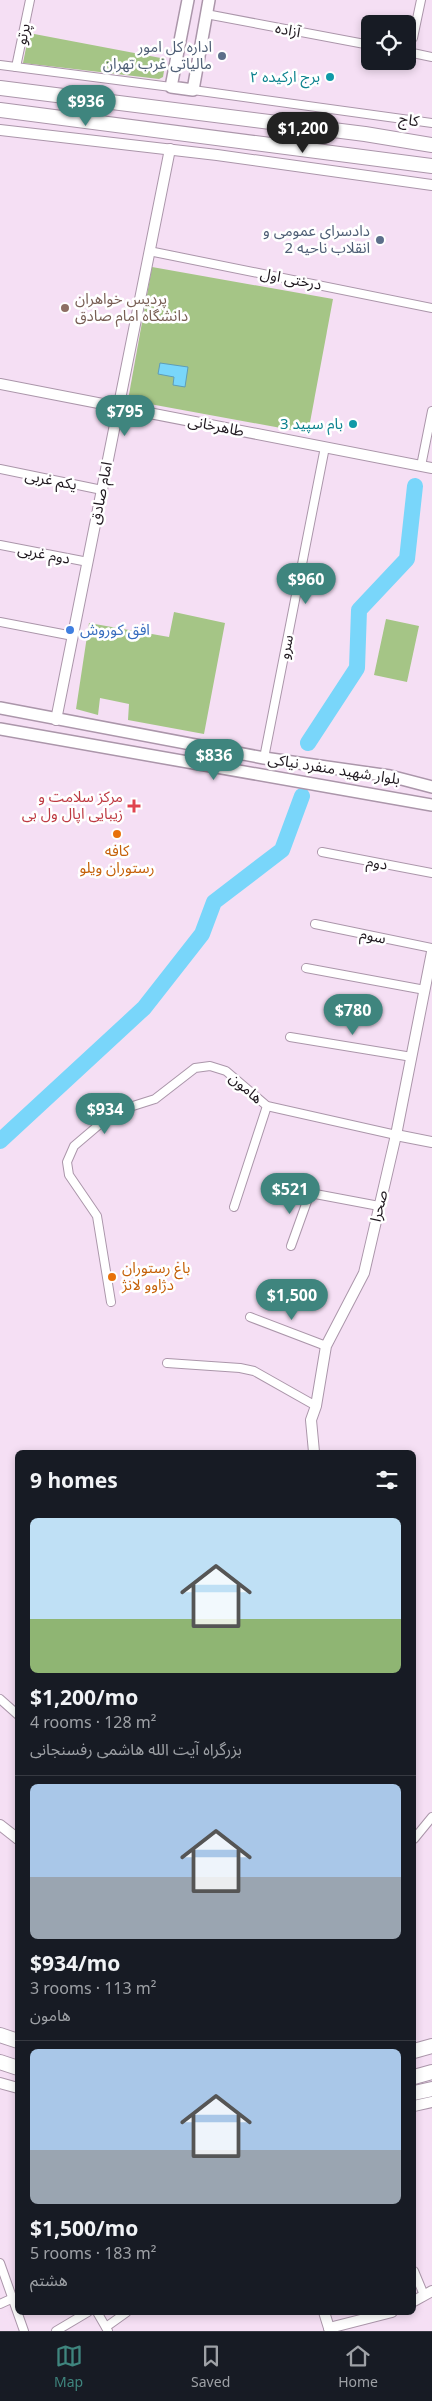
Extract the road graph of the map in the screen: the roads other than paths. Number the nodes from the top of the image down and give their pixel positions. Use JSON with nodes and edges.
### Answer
{"nodes":[{"id":1,"x":30,"y":0,"type":"edge"},
{"id":2,"x":208,"y":0,"type":"edge"},
{"id":3,"x":421,"y":0,"type":"edge"},
{"id":4,"x":187,"y":5,"type":"edge"},
{"id":5,"x":206,"y":14,"type":"junction"},
{"id":6,"x":416,"y":24,"type":"edge"},
{"id":7,"x":361,"y":43,"type":"edge"},
{"id":8,"x":416,"y":54,"type":"edge"},
{"id":9,"x":432,"y":57,"type":"edge"},
{"id":10,"x":0,"y":65,"type":"edge"},
{"id":11,"x":16,"y":67,"type":"junction"},
{"id":12,"x":171,"y":87,"type":"junction"},
{"id":13,"x":0,"y":88,"type":"edge"},
{"id":14,"x":192,"y":90,"type":"junction"},
{"id":15,"x":0,"y":110,"type":"edge"},
{"id":16,"x":432,"y":124,"type":"edge"},
{"id":17,"x":0,"y":130,"type":"edge"},
{"id":18,"x":432,"y":145,"type":"edge"},
{"id":19,"x":170,"y":149,"type":"junction"},
{"id":20,"x":432,"y":166,"type":"edge"},
{"id":21,"x":432,"y":185,"type":"edge"},
{"id":22,"x":150,"y":251,"type":"junction"},
{"id":23,"x":432,"y":308,"type":"edge"},
{"id":24,"x":0,"y":384,"type":"edge"},
{"id":25,"x":119,"y":407,"type":"junction"},
{"id":26,"x":432,"y":412,"type":"edge"},
{"id":27,"x":325,"y":447,"type":"junction"},
{"id":28,"x":421,"y":466,"type":"junction"},
{"id":29,"x":432,"y":468,"type":"edge"},
{"id":30,"x":0,"y":469,"type":"edge"},
{"id":31,"x":102,"y":490,"type":"junction"},
{"id":32,"x":0,"y":545,"type":"edge"},
{"id":33,"x":88,"y":562,"type":"junction"},
{"id":34,"x":0,"y":622,"type":"edge"},
{"id":35,"x":73,"y":636,"type":"junction"},
{"id":36,"x":0,"y":708,"type":"edge"},
{"id":37,"x":56,"y":720,"type":"junction"},
{"id":38,"x":0,"y":729,"type":"edge"},
{"id":39,"x":264,"y":758,"type":"junction"},
{"id":40,"x":304,"y":763,"type":"junction"},
{"id":41,"x":302,"y":783,"type":"junction"},
{"id":42,"x":432,"y":787,"type":"edge"},
{"id":43,"x":432,"y":805,"type":"edge"},
{"id":44,"x":322,"y":852,"type":"dead end"},
{"id":45,"x":432,"y":874,"type":"edge"},
{"id":46,"x":315,"y":924,"type":"dead end"},
{"id":47,"x":432,"y":950,"type":"edge"},
{"id":48,"x":306,"y":968,"type":"dead end"},
{"id":49,"x":425,"y":990,"type":"junction"},
{"id":50,"x":290,"y":1036,"type":"dead end"},
{"id":51,"x":412,"y":1057,"type":"junction"},
{"id":52,"x":267,"y":1106,"type":"junction"},
{"id":53,"x":396,"y":1134,"type":"junction"},
{"id":54,"x":432,"y":1142,"type":"edge"},
{"id":55,"x":379,"y":1206,"type":"junction"},
{"id":56,"x":234,"y":1207,"type":"dead end"},
{"id":57,"x":291,"y":1246,"type":"dead end"},
{"id":58,"x":111,"y":1302,"type":"dead end"},
{"id":59,"x":250,"y":1317,"type":"dead end"},
{"id":60,"x":326,"y":1346,"type":"junction"},
{"id":61,"x":167,"y":1363,"type":"dead end"},
{"id":62,"x":316,"y":1406,"type":"junction"},
{"id":63,"x":314,"y":1450,"type":"edge"},
{"id":64,"x":0,"y":1699,"type":"edge"},
{"id":65,"x":15,"y":1712,"type":"edge"},
{"id":66,"x":432,"y":1817,"type":"edge"},
{"id":67,"x":0,"y":1825,"type":"edge"},
{"id":68,"x":15,"y":1836,"type":"edge"},
{"id":69,"x":416,"y":1837,"type":"edge"},
{"id":70,"x":0,"y":2035,"type":"edge"},
{"id":71,"x":15,"y":2040,"type":"edge"},
{"id":72,"x":432,"y":2046,"type":"edge"},
{"id":73,"x":416,"y":2050,"type":"edge"},
{"id":74,"x":0,"y":2062,"type":"edge"},
{"id":75,"x":15,"y":2067,"type":"edge"},
{"id":76,"x":432,"y":2072,"type":"edge"},
{"id":77,"x":416,"y":2076,"type":"edge"},
{"id":78,"x":0,"y":2083,"type":"edge"},
{"id":79,"x":15,"y":2087,"type":"edge"},
{"id":80,"x":432,"y":2089,"type":"edge"},
{"id":81,"x":416,"y":2093,"type":"edge"},
{"id":82,"x":432,"y":2102,"type":"edge"},
{"id":83,"x":416,"y":2106,"type":"edge"},
{"id":84,"x":0,"y":2263,"type":"edge"},
{"id":85,"x":416,"y":2274,"type":"edge"},
{"id":86,"x":428,"y":2293,"type":"edge"},
{"id":87,"x":11,"y":2299,"type":"junction"},
{"id":88,"x":416,"y":2300,"type":"edge"},
{"id":89,"x":0,"y":2304,"type":"edge"},
{"id":90,"x":15,"y":2309,"type":"edge"},
{"id":91,"x":18,"y":2315,"type":"edge"},
{"id":92,"x":83,"y":2315,"type":"edge"},
{"id":93,"x":99,"y":2315,"type":"edge"},
{"id":94,"x":123,"y":2315,"type":"edge"},
{"id":95,"x":325,"y":2315,"type":"edge"},
{"id":96,"x":381,"y":2315,"type":"edge"},
{"id":97,"x":107,"y":2329,"type":"edge"},
{"id":98,"x":329,"y":2329,"type":"edge"},
{"id":99,"x":24,"y":2331,"type":"edge"},
{"id":100,"x":56,"y":2331,"type":"edge"}],
"edges":[{"from":1,"to":11,"type":"street","name":"پرتو"},
{"from":2,"to":5,"type":"main road"},
{"from":3,"to":6,"type":"street"},
{"from":4,"to":5,"type":"main road"},
{"from":4,"to":12,"type":"main road"},
{"from":5,"to":7,"type":"street","name":"آزاده"},
{"from":5,"to":14,"type":"main road"},
{"from":8,"to":9,"type":"street"},
{"from":10,"to":11,"type":"street"},
{"from":11,"to":12,"type":"street"},
{"from":12,"to":14,"type":"main road"},
{"from":13,"to":18,"type":"highway"},
{"from":14,"to":16,"type":"street","name":"کاج"},
{"from":15,"to":20,"type":"highway"},
{"from":17,"to":19,"type":"street"},
{"from":19,"to":21,"type":"street"},
{"from":19,"to":22,"type":"street","name":"امام صادق"},
{"from":22,"to":23,"type":"street","name":"درختی اول"},
{"from":22,"to":25,"type":"street","name":"امام صادق"},
{"from":24,"to":25,"type":"street","name":"طاهرخانی"},
{"from":25,"to":27,"type":"street","name":"طاهرخانی"},
{"from":25,"to":31,"type":"street","name":"امام صادق"},
{"from":26,"to":28,"type":"street"},
{"from":27,"to":28,"type":"street","name":"طاهرخانی"},
{"from":27,"to":39,"type":"street","name":"سرو"},
{"from":28,"to":29,"type":"street","name":"طاهرخانی"},
{"from":30,"to":31,"type":"street","name":"یکم غربی"},
{"from":31,"to":33,"type":"street","name":"امام صادق"},
{"from":32,"to":33,"type":"street","name":"دوم غربی"},
{"from":33,"to":35,"type":"street","name":"امام صادق"},
{"from":34,"to":35,"type":"street"},
{"from":35,"to":37,"type":"street","name":"امام صادق"},
{"from":36,"to":37,"type":"main road","name":"بلوار شهید منفرد نیاکی"},
{"from":37,"to":39,"type":"main road","name":"بلوار شهید منفرد نیاکی"},
{"from":38,"to":41,"type":"main road","name":"بلوار شهید منفرد نیاکی"},
{"from":39,"to":40,"type":"main road","name":"بلوار شهید منفرد نیاکی"},
{"from":40,"to":41,"type":"main road"},
{"from":40,"to":42,"type":"main road","name":"بلوار شهید منفرد نیاکی"},
{"from":41,"to":43,"type":"main road","name":"بلوار شهید منفرد نیاکی"},
{"from":44,"to":45,"type":"street","name":"دوم"},
{"from":46,"to":47,"type":"street","name":"سوم"},
{"from":47,"to":49,"type":"street","name":"صحرا"},
{"from":48,"to":49,"type":"street"},
{"from":49,"to":51,"type":"street","name":"صحرا"},
{"from":50,"to":51,"type":"street"},
{"from":51,"to":53,"type":"street","name":"صحرا"},
{"from":52,"to":53,"type":"street","name":"هامون"},
{"from":52,"to":56,"type":"street"},
{"from":52,"to":58,"type":"street","name":"هامون"},
{"from":53,"to":54,"type":"street"},
{"from":53,"to":55,"type":"street","name":"صحرا"},
{"from":55,"to":57,"type":"street"},
{"from":55,"to":60,"type":"street","name":"صحرا"},
{"from":59,"to":60,"type":"street"},
{"from":60,"to":62,"type":"street","name":"صحرا"},
{"from":61,"to":62,"type":"street"},
{"from":62,"to":63,"type":"street","name":"صحرا"},
{"from":64,"to":65,"type":"street"},
{"from":66,"to":69,"type":"street"},
{"from":67,"to":68,"type":"street"},
{"from":70,"to":71,"type":"highway"},
{"from":72,"to":73,"type":"highway"},
{"from":74,"to":75,"type":"highway"},
{"from":76,"to":77,"type":"highway"},
{"from":78,"to":79,"type":"street"},
{"from":80,"to":81,"type":"highway"},
{"from":82,"to":83,"type":"street"},
{"from":84,"to":87,"type":"street"},
{"from":85,"to":86,"type":"street"},
{"from":86,"to":88,"type":"street"},
{"from":87,"to":89,"type":"street"},
{"from":87,"to":90,"type":"street"},
{"from":91,"to":99,"type":"street"},
{"from":92,"to":100,"type":"street"},
{"from":93,"to":97,"type":"street"},
{"from":94,"to":97,"type":"street"},
{"from":95,"to":98,"type":"street"},
{"from":96,"to":98,"type":"street"}]}
